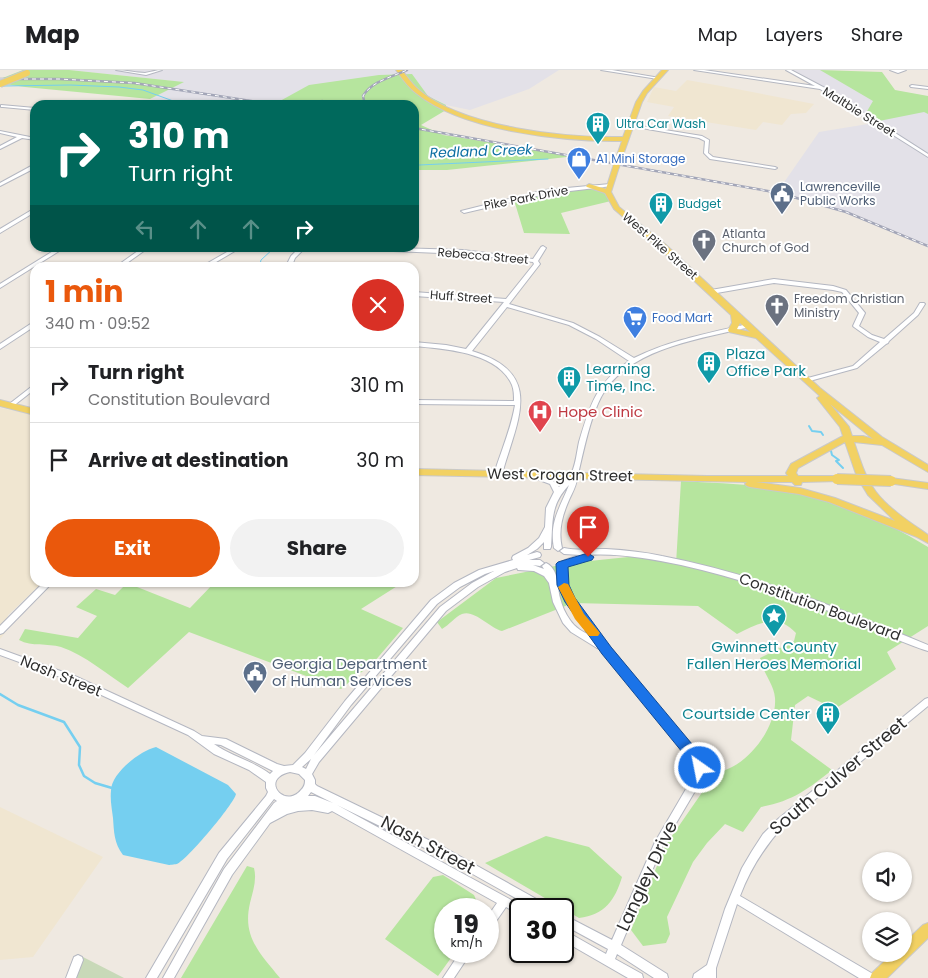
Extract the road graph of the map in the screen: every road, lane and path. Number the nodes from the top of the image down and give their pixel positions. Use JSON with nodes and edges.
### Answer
{"nodes":[{"id":1,"x":34,"y":70,"type":"edge"},
{"id":2,"x":118,"y":70,"type":"edge"},
{"id":3,"x":160,"y":70,"type":"edge"},
{"id":4,"x":399,"y":70,"type":"edge"},
{"id":5,"x":405,"y":70,"type":"edge"},
{"id":6,"x":603,"y":70,"type":"edge"},
{"id":7,"x":665,"y":70,"type":"edge"},
{"id":8,"x":696,"y":70,"type":"edge"},
{"id":9,"x":788,"y":70,"type":"edge"},
{"id":10,"x":892,"y":70,"type":"edge"},
{"id":11,"x":904,"y":70,"type":"edge"},
{"id":12,"x":27,"y":72,"type":"edge"},
{"id":13,"x":658,"y":78,"type":"junction"},
{"id":14,"x":0,"y":82,"type":"edge"},
{"id":15,"x":912,"y":86,"type":"dead end"},
{"id":16,"x":928,"y":88,"type":"edge"},
{"id":17,"x":822,"y":89,"type":"junction"},
{"id":18,"x":3,"y":106,"type":"dead end"},
{"id":19,"x":30,"y":109,"type":"edge"},
{"id":20,"x":630,"y":125,"type":"junction"},
{"id":21,"x":0,"y":132,"type":"edge"},
{"id":22,"x":22,"y":136,"type":"junction"},
{"id":23,"x":30,"y":138,"type":"edge"},
{"id":24,"x":625,"y":139,"type":"junction"},
{"id":25,"x":0,"y":148,"type":"edge"},
{"id":26,"x":928,"y":156,"type":"edge"},
{"id":27,"x":775,"y":168,"type":"dead end"},
{"id":28,"x":30,"y":169,"type":"edge"},
{"id":29,"x":0,"y":185,"type":"edge"},
{"id":30,"x":589,"y":186,"type":"joint"},
{"id":31,"x":609,"y":188,"type":"junction"},
{"id":32,"x":464,"y":211,"type":"dead end"},
{"id":33,"x":30,"y":213,"type":"edge"},
{"id":34,"x":0,"y":231,"type":"edge"},
{"id":35,"x":543,"y":248,"type":"dead end"},
{"id":36,"x":419,"y":250,"type":"edge"},
{"id":37,"x":55,"y":252,"type":"edge"},
{"id":38,"x":140,"y":252,"type":"edge"},
{"id":39,"x":230,"y":252,"type":"edge"},
{"id":40,"x":298,"y":252,"type":"edge"},
{"id":41,"x":535,"y":261,"type":"junction"},
{"id":42,"x":39,"y":262,"type":"edge"},
{"id":43,"x":125,"y":262,"type":"edge"},
{"id":44,"x":212,"y":262,"type":"edge"},
{"id":45,"x":291,"y":262,"type":"edge"},
{"id":46,"x":30,"y":267,"type":"edge"},
{"id":47,"x":0,"y":286,"type":"edge"},
{"id":48,"x":710,"y":292,"type":"junction"},
{"id":49,"x":419,"y":294,"type":"edge"},
{"id":50,"x":508,"y":303,"type":"junction"},
{"id":51,"x":922,"y":304,"type":"dead end"},
{"id":52,"x":735,"y":315,"type":"junction"},
{"id":53,"x":30,"y":326,"type":"edge"},
{"id":54,"x":748,"y":326,"type":"junction"},
{"id":55,"x":732,"y":330,"type":"junction"},
{"id":56,"x":760,"y":338,"type":"junction"},
{"id":57,"x":886,"y":342,"type":"junction"},
{"id":58,"x":419,"y":345,"type":"edge"},
{"id":59,"x":0,"y":347,"type":"edge"},
{"id":60,"x":469,"y":350,"type":"junction"},
{"id":61,"x":634,"y":361,"type":"junction"},
{"id":62,"x":806,"y":380,"type":"junction"},
{"id":63,"x":30,"y":390,"type":"edge"},
{"id":64,"x":817,"y":390,"type":"junction"},
{"id":65,"x":419,"y":402,"type":"edge"},
{"id":66,"x":518,"y":403,"type":"junction"},
{"id":67,"x":0,"y":404,"type":"edge"},
{"id":68,"x":10,"y":406,"type":"junction"},
{"id":69,"x":30,"y":411,"type":"edge"},
{"id":70,"x":849,"y":438,"type":"junction"},
{"id":71,"x":890,"y":447,"type":"junction"},
{"id":72,"x":928,"y":469,"type":"edge"},
{"id":73,"x":419,"y":472,"type":"edge"},
{"id":74,"x":498,"y":474,"type":"junction"},
{"id":75,"x":534,"y":475,"type":"junction"},
{"id":76,"x":574,"y":475,"type":"junction"},
{"id":77,"x":795,"y":478,"type":"junction"},
{"id":78,"x":707,"y":479,"type":"junction"},
{"id":79,"x":928,"y":486,"type":"edge"},
{"id":80,"x":800,"y":491,"type":"junction"},
{"id":81,"x":558,"y":492,"type":"junction"},
{"id":82,"x":547,"y":527,"type":"junction"},
{"id":83,"x":918,"y":534,"type":"junction"},
{"id":84,"x":928,"y":540,"type":"edge"},
{"id":85,"x":547,"y":547,"type":"junction"},
{"id":86,"x":561,"y":549,"type":"junction"},
{"id":87,"x":541,"y":561,"type":"junction"},
{"id":88,"x":564,"y":563,"type":"junction"},
{"id":89,"x":505,"y":564,"type":"junction"},
{"id":90,"x":491,"y":577,"type":"junction"},
{"id":91,"x":553,"y":582,"type":"junction"},
{"id":92,"x":45,"y":587,"type":"edge"},
{"id":93,"x":0,"y":631,"type":"edge"},
{"id":94,"x":928,"y":648,"type":"edge"},
{"id":95,"x":607,"y":651,"type":"junction"},
{"id":96,"x":0,"y":652,"type":"edge"},
{"id":97,"x":928,"y":652,"type":"edge"},
{"id":98,"x":928,"y":700,"type":"edge"},
{"id":99,"x":203,"y":739,"type":"junction"},
{"id":100,"x":295,"y":768,"type":"junction"},
{"id":101,"x":284,"y":770,"type":"junction"},
{"id":102,"x":309,"y":780,"type":"junction"},
{"id":103,"x":271,"y":781,"type":"junction"},
{"id":104,"x":272,"y":793,"type":"junction"},
{"id":105,"x":298,"y":798,"type":"junction"},
{"id":106,"x":286,"y":801,"type":"junction"},
{"id":107,"x":337,"y":810,"type":"junction"},
{"id":108,"x":265,"y":823,"type":"junction"},
{"id":109,"x":525,"y":898,"type":"edge"},
{"id":110,"x":735,"y":898,"type":"junction"},
{"id":111,"x":504,"y":901,"type":"junction"},
{"id":112,"x":509,"y":904,"type":"edge"},
{"id":113,"x":499,"y":908,"type":"edge"},
{"id":114,"x":574,"y":925,"type":"edge"},
{"id":115,"x":928,"y":929,"type":"edge"},
{"id":116,"x":574,"y":941,"type":"edge"},
{"id":117,"x":912,"y":944,"type":"edge"},
{"id":118,"x":615,"y":947,"type":"junction"},
{"id":119,"x":78,"y":960,"type":"dead end"},
{"id":120,"x":609,"y":960,"type":"junction"},
{"id":121,"x":894,"y":962,"type":"edge"},
{"id":122,"x":459,"y":963,"type":"edge"},
{"id":123,"x":711,"y":973,"type":"edge"},
{"id":124,"x":71,"y":978,"type":"edge"},
{"id":125,"x":151,"y":978,"type":"edge"},
{"id":126,"x":168,"y":978,"type":"edge"},
{"id":127,"x":448,"y":978,"type":"edge"},
{"id":128,"x":638,"y":978,"type":"edge"},
{"id":129,"x":664,"y":978,"type":"edge"},
{"id":130,"x":698,"y":978,"type":"edge"},
{"id":131,"x":869,"y":978,"type":"edge"},
{"id":132,"x":877,"y":978,"type":"edge"}],
"edges":[{"from":1,"to":12,"type":"main road"},
{"from":2,"to":3,"type":"street"},
{"from":4,"to":24,"type":"main road"},
{"from":5,"to":24,"type":"main road"},
{"from":6,"to":13,"type":"street"},
{"from":7,"to":13,"type":"main road"},
{"from":8,"to":17,"type":"street"},
{"from":9,"to":17,"type":"street","name":"Maltbie Street"},
{"from":10,"to":11,"type":"street"},
{"from":12,"to":14,"type":"main road","bridge":true},
{"from":12,"to":14,"type":"main road","bridge":true},
{"from":13,"to":20,"type":"main road"},
{"from":15,"to":16,"type":"street"},
{"from":17,"to":26,"type":"street","name":"Maltbie Street"},
{"from":18,"to":19,"type":"street"},
{"from":20,"to":24,"type":"main road"},
{"from":20,"to":27,"type":"street"},
{"from":21,"to":22,"type":"street"},
{"from":22,"to":23,"type":"street"},
{"from":22,"to":25,"type":"street"},
{"from":24,"to":31,"type":"main road","bridge":true},
{"from":28,"to":29,"type":"street"},
{"from":30,"to":31,"type":"main road"},
{"from":30,"to":32,"type":"street","name":"Pike Park Drive"},
{"from":31,"to":48,"type":"main road","name":"West Pike Street"},
{"from":33,"to":34,"type":"street"},
{"from":35,"to":41,"type":"street"},
{"from":36,"to":41,"type":"street","name":"Rebecca Street"},
{"from":37,"to":42,"type":"street"},
{"from":38,"to":43,"type":"street"},
{"from":39,"to":44,"type":"street"},
{"from":40,"to":45,"type":"street"},
{"from":41,"to":50,"type":"street"},
{"from":46,"to":47,"type":"street"},
{"from":48,"to":52,"type":"main road","name":"West Pike Street"},
{"from":48,"to":57,"type":"street"},
{"from":49,"to":50,"type":"street","name":"Huff Street"},
{"from":50,"to":60,"type":"street"},
{"from":50,"to":61,"type":"street","name":"Huff Street"},
{"from":51,"to":57,"type":"street"},
{"from":52,"to":54,"type":"main road","name":"West Pike Street"},
{"from":52,"to":55,"type":"main road"},
{"from":53,"to":59,"type":"street"},
{"from":54,"to":55,"type":"street"},
{"from":54,"to":56,"type":"main road","name":"West Pike Street"},
{"from":55,"to":56,"type":"main road"},
{"from":55,"to":61,"type":"street"},
{"from":56,"to":62,"type":"main road","name":"West Pike Street"},
{"from":57,"to":62,"type":"street"},
{"from":58,"to":60,"type":"street"},
{"from":60,"to":66,"type":"street"},
{"from":61,"to":76,"type":"street"},
{"from":62,"to":64,"type":"main road","name":"West Pike Street"},
{"from":63,"to":68,"type":"street"},
{"from":64,"to":70,"type":"main road","name":"West Pike Street"},
{"from":64,"to":71,"type":"main road","name":"West Pike Street"},
{"from":65,"to":66,"type":"street"},
{"from":66,"to":74,"type":"street"},
{"from":67,"to":68,"type":"main road"},
{"from":68,"to":69,"type":"main road"},
{"from":70,"to":71,"type":"main road"},
{"from":70,"to":77,"type":"main road"},
{"from":70,"to":83,"type":"main road","name":"West Crogan Street"},
{"from":71,"to":72,"type":"main road","name":"West Pike Street"},
{"from":73,"to":74,"type":"main road","name":"West Crogan Street"},
{"from":74,"to":75,"type":"main road","name":"West Crogan Street"},
{"from":75,"to":76,"type":"main road","name":"West Crogan Street"},
{"from":75,"to":81,"type":"street"},
{"from":76,"to":78,"type":"main road","name":"West Crogan Street"},
{"from":76,"to":81,"type":"street"},
{"from":76,"to":86,"type":"street"},
{"from":77,"to":78,"type":"main road","name":"West Crogan Street"},
{"from":77,"to":79,"type":"main road","name":"West Crogan Street","bridge":true},
{"from":77,"to":80,"type":"main road"},
{"from":78,"to":80,"type":"main road","name":"West Crogan Street"},
{"from":80,"to":83,"type":"main road","name":"West Crogan Street"},
{"from":81,"to":82,"type":"street"},
{"from":82,"to":85,"type":"street"},
{"from":82,"to":89,"type":"street"},
{"from":83,"to":84,"type":"main road","name":"West Crogan Street"},
{"from":85,"to":86,"type":"street"},
{"from":85,"to":87,"type":"street"},
{"from":86,"to":88,"type":"street"},
{"from":86,"to":94,"type":"street","name":"Constitution Boulevard"},
{"from":87,"to":88,"type":"street"},
{"from":87,"to":89,"type":"street"},
{"from":87,"to":90,"type":"street"},
{"from":87,"to":91,"type":"street","name":"Langley Drive"},
{"from":88,"to":95,"type":"street","name":"Langley Drive"},
{"from":88,"to":97,"type":"street","name":"Constitution Boulevard"},
{"from":89,"to":100,"type":"street"},
{"from":90,"to":91,"type":"street"},
{"from":90,"to":102,"type":"street"},
{"from":91,"to":95,"type":"street","name":"Langley Drive"},
{"from":92,"to":93,"type":"street"},
{"from":95,"to":118,"type":"street","name":"Langley Drive"},
{"from":96,"to":99,"type":"street","name":"Nash Street"},
{"from":98,"to":110,"type":"street","name":"South Culver Street"},
{"from":99,"to":101,"type":"street","name":"Nash Street"},
{"from":99,"to":103,"type":"street","name":"Nash Street"},
{"from":100,"to":101,"type":"street"},
{"from":100,"to":102,"type":"street"},
{"from":101,"to":103,"type":"street"},
{"from":102,"to":105,"type":"street"},
{"from":102,"to":109,"type":"street","name":"Nash Street"},
{"from":103,"to":104,"type":"street"},
{"from":104,"to":106,"type":"street"},
{"from":104,"to":125,"type":"street"},
{"from":105,"to":106,"type":"street"},
{"from":105,"to":107,"type":"street","name":"Nash Street"},
{"from":106,"to":108,"type":"street"},
{"from":107,"to":108,"type":"street"},
{"from":107,"to":111,"type":"street","name":"Nash Street"},
{"from":108,"to":126,"type":"street"},
{"from":110,"to":123,"type":"street","name":"South Culver Street"},
{"from":110,"to":131,"type":"street"},
{"from":111,"to":112,"type":"street","name":"Nash Street"},
{"from":111,"to":113,"type":"street"},
{"from":114,"to":118,"type":"street"},
{"from":115,"to":117,"type":"main road"},
{"from":116,"to":120,"type":"street"},
{"from":118,"to":120,"type":"street","name":"Langley Drive"},
{"from":118,"to":129,"type":"street"},
{"from":119,"to":124,"type":"street"},
{"from":120,"to":128,"type":"street"},
{"from":121,"to":132,"type":"main road"},
{"from":122,"to":127,"type":"street"},
{"from":123,"to":130,"type":"street"}]}
